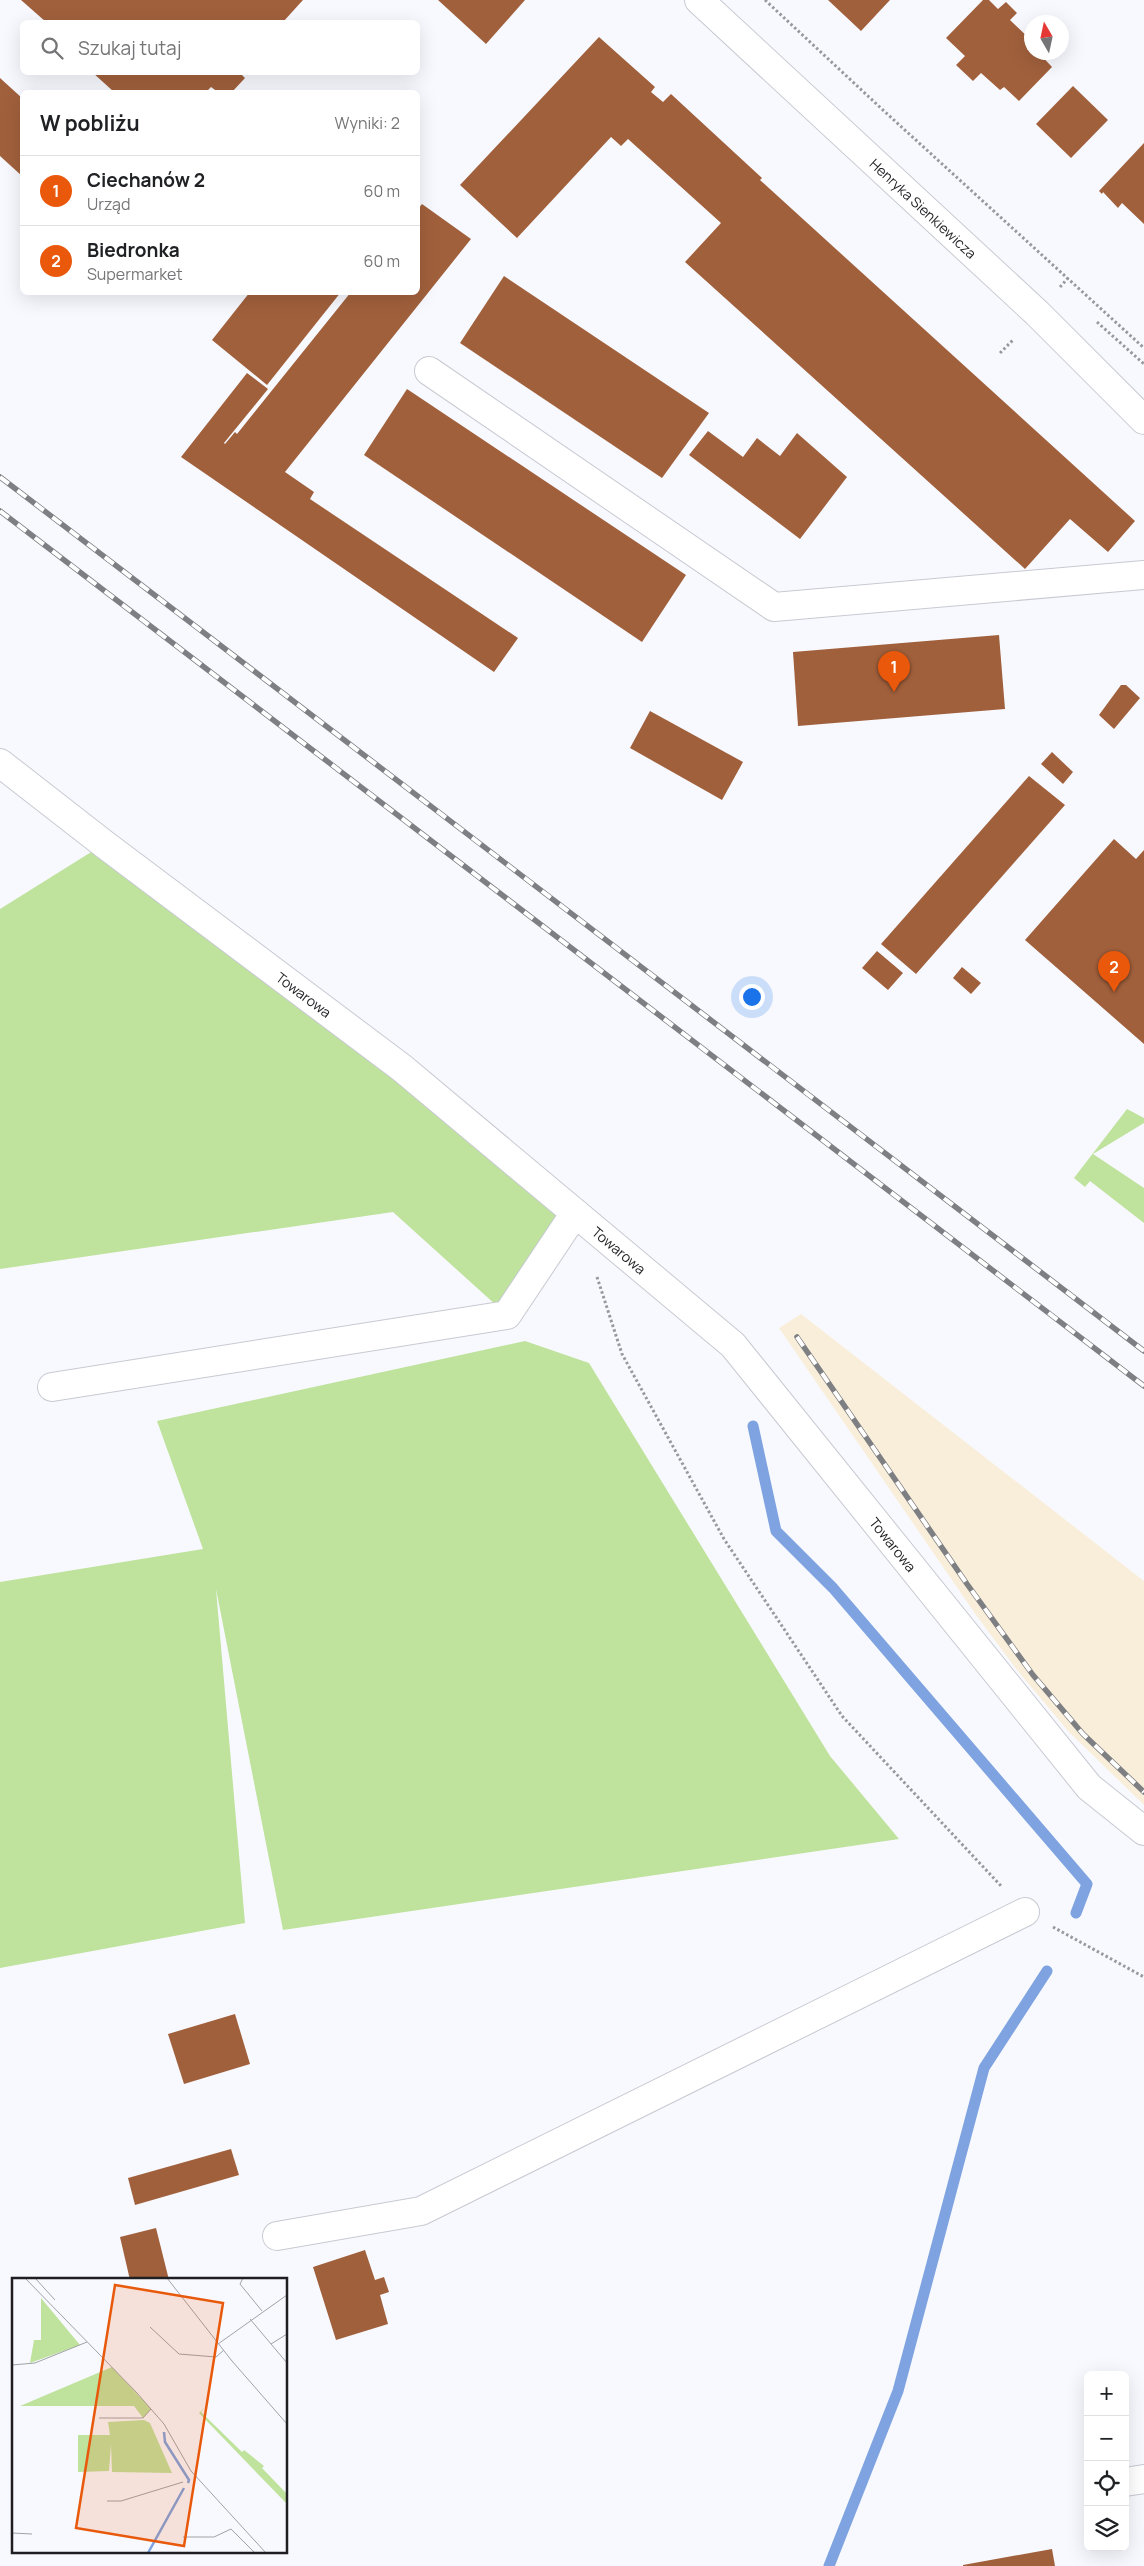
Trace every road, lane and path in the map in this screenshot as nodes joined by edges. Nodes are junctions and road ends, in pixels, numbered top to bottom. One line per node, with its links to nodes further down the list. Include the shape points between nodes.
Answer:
1 (699, 0): 5 (street, Henryka Sienkiewicza, via 1036,312)
2 (765, 0): 3 (path)
3 (1144, 348)
4 (429, 371): 6 (street, via 774,607)
5 (1144, 420)
6 (1144, 575)
7 (0, 763): 8 (street, Towarowa, via 402,1068)
8 (575, 1212): 10 (street, via 507,1315); 11 (street, Towarowa, via 733,1344 1089,1787)
9 (594, 1269): 12 (path, via 622,1354 724,1539 842,1716)
10 (52, 1387)
11 (1144, 1831)
12 (1025, 1912): 13 (path); 14 (street, via 421,2211)
13 (1144, 1976)
14 (277, 2236)
15 (1144, 2479): 16 (street)
16 (1129, 2481)

